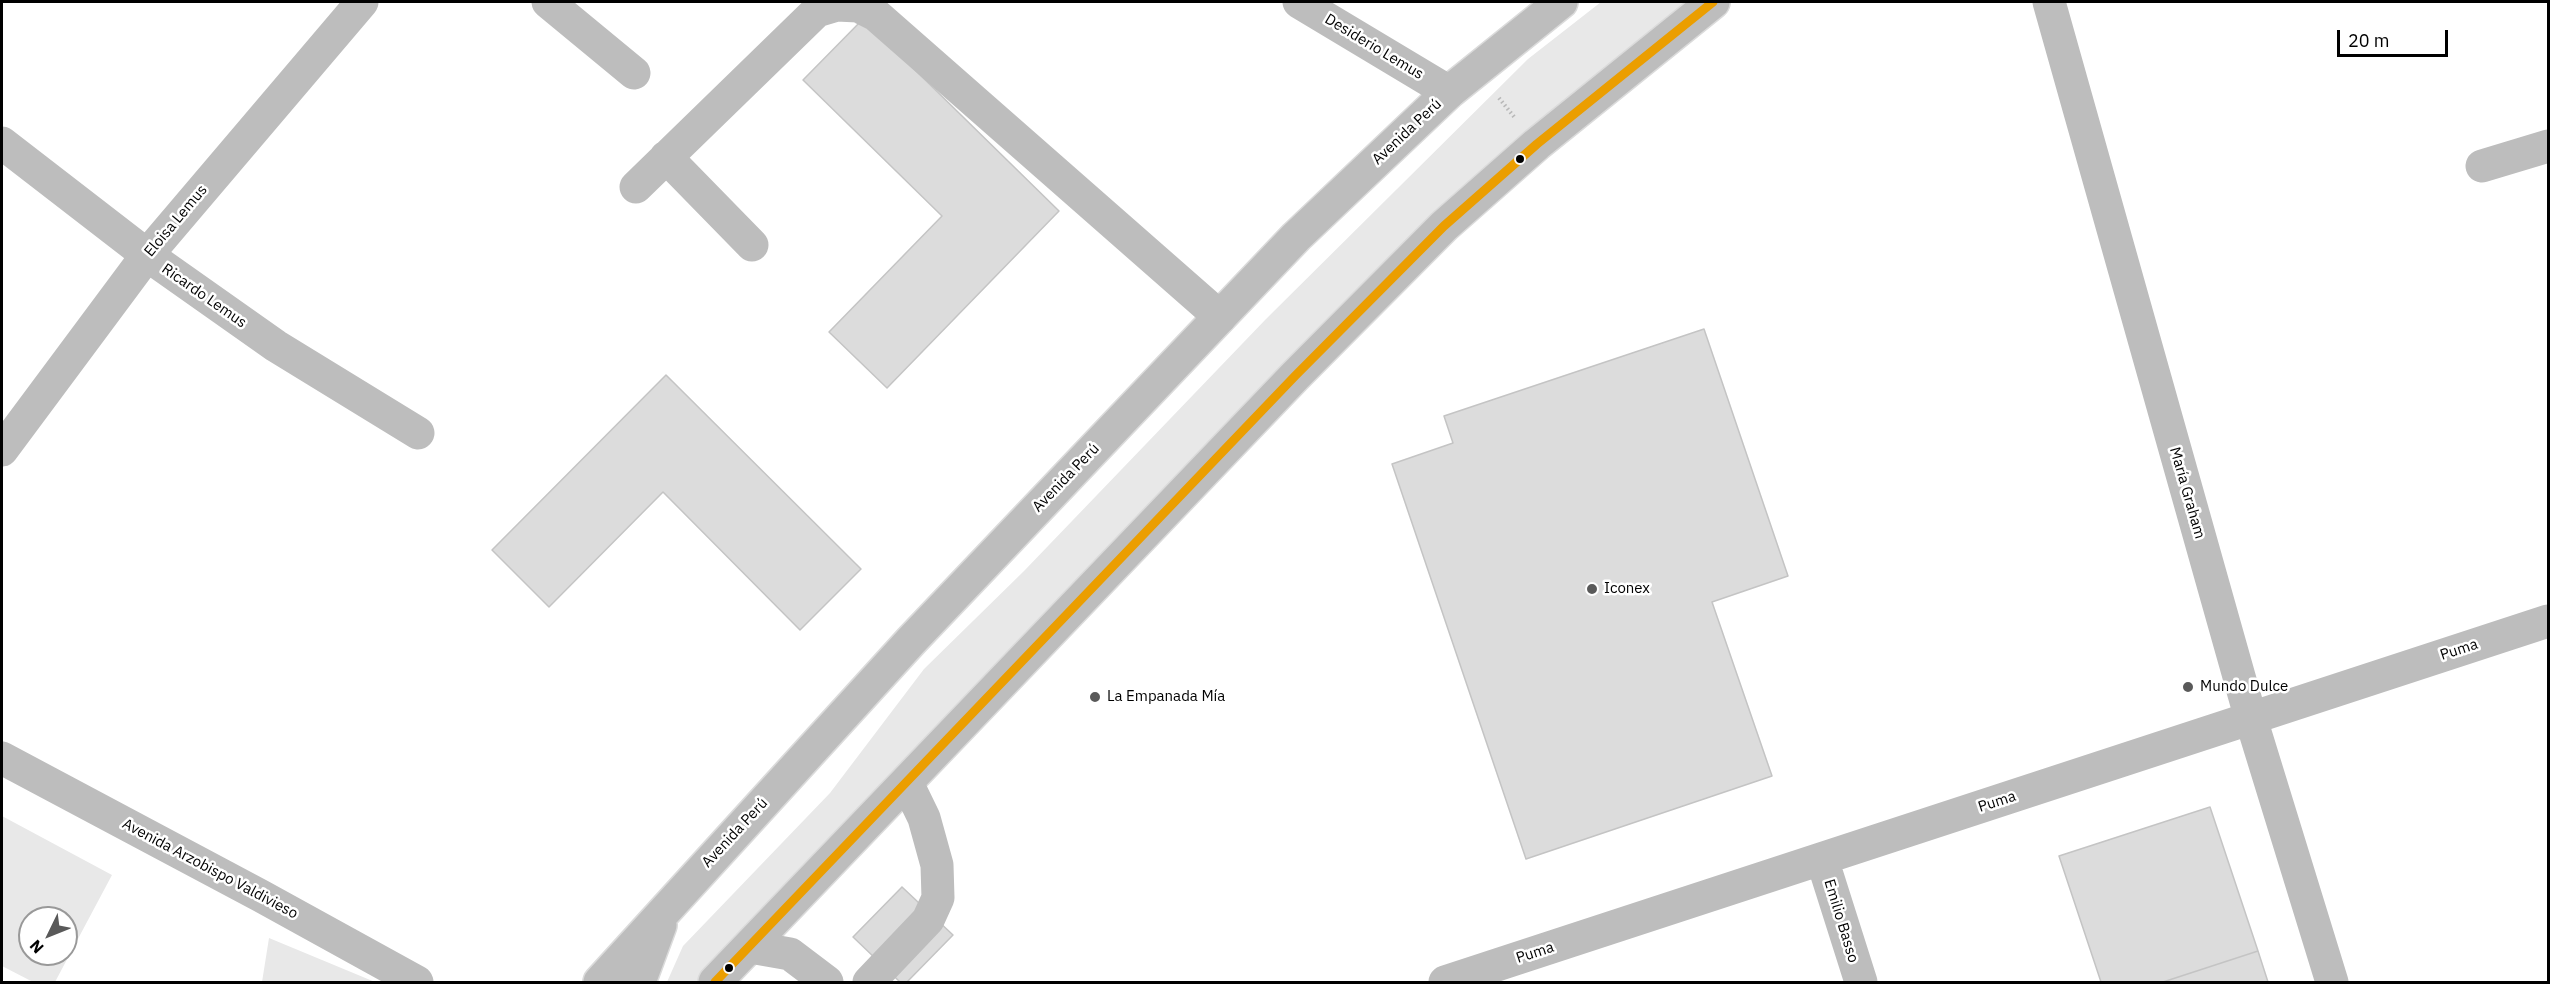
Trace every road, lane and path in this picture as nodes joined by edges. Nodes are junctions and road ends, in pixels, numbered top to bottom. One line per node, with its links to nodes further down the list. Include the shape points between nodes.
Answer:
1 (362, 2): 17 (street, Eloisa Lemus)
2 (548, 2): 8 (street)
3 (1299, 2): 9 (street, Desiderio Lemus)
4 (1561, 2): 7 (street, Avenida Perú)
5 (1713, 2): 11 (street)
6 (2049, 2): 22 (street, María Graham)
7 (1476, 70): 9 (street, Avenida Perú); 11 (path)
8 (634, 73)
9 (1449, 92): 18 (street, Avenida Perú, via 1296,237)
10 (2, 143): 17 (street, Ricardo Lemus)
11 (1537, 144): 24 (street, via 1395,274)
12 (2548, 146): 14 (street)
13 (666, 157): 15 (street); 16 (street); 18 (street, via 817,11 837,5 858,6 876,15)
14 (2482, 166)
15 (636, 187)
16 (752, 245)
17 (147, 255): 19 (street, Ricardo Lemus, via 276,346); 20 (street, Eloisa Lemus)
18 (1220, 317): 26 (street, Avenida Perú, via 911,641)
19 (418, 433)
20 (2, 450)
21 (2548, 621): 22 (street, Puma)
22 (2251, 718): 25 (street, Puma); 36 (street, María Graham)
23 (2, 758): 28 (street, Avenida Arzobispo Valdivieso)
24 (907, 783): 27 (street); 33 (street, via 924,818 937,865 938,898 928,920)
25 (1822, 859): 34 (street, Puma); 35 (street, Emilio Basso)
26 (667, 906): 29 (street, Avenida Perú); 30 (street)
27 (750, 947): 31 (street); 32 (street, via 790,954)
28 (417, 982)
29 (600, 982)
30 (639, 982)
31 (715, 982)
32 (827, 982)
33 (869, 982)
34 (1445, 982)
35 (1861, 982)
36 (2332, 982)

